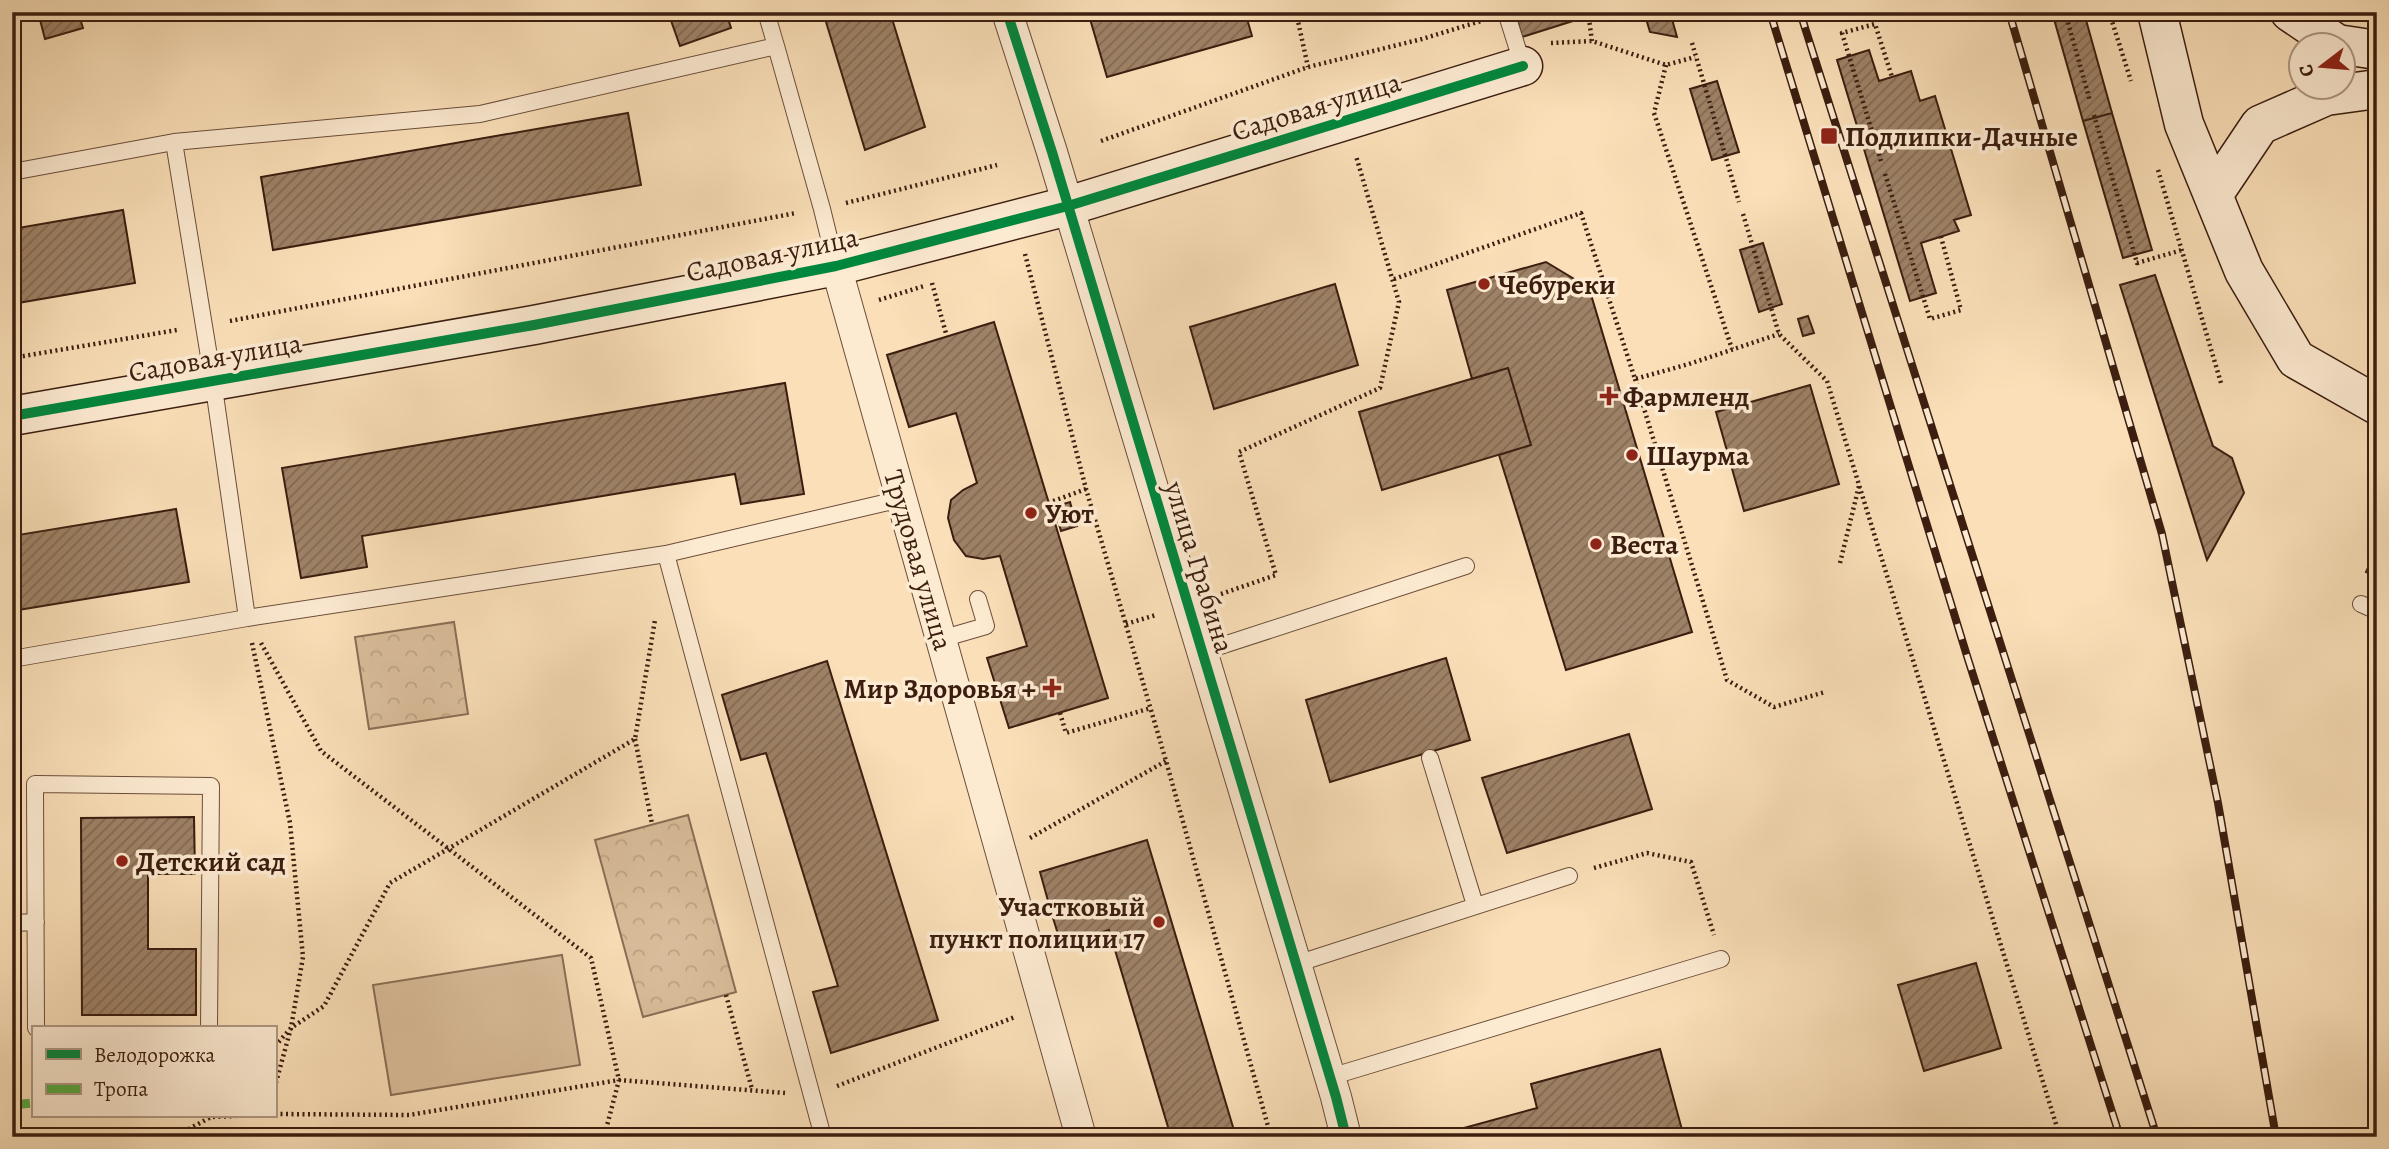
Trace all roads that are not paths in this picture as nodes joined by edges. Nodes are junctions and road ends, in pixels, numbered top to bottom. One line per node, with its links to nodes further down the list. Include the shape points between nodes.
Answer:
1 (766, 12): 6 (lane)
2 (1007, 12): 13 (street, улица Грабина)
3 (1506, 12): 8 (lane)
4 (2157, 12): 12 (street, via 2184,124)
5 (2290, 12): 7 (street, via 2337,44)
6 (776, 46): 10 (lane, via 480,114); 14 (lane)
7 (2377, 50)
8 (1523, 66): 13 (street, Садовая улица)
9 (2377, 89): 12 (street, via 2326,96 2260,125)
10 (174, 142): 11 (lane); 15 (lane)
11 (12, 172)
12 (2213, 195): 16 (street, via 2244,271 2296,359)
13 (1068, 206): 14 (street, Садовая улица); 24 (street, улица Грабина)
14 (836, 266): 15 (street, Садовая улица); 18 (street, Трудовая улица)
15 (213, 381): 17 (street, Садовая улица); 22 (lane)
16 (2377, 405)
17 (12, 416)
18 (901, 499): 19 (lane); 23 (street, Трудовая улица)
19 (666, 554): 22 (lane); 36 (lane)
20 (1466, 566): 24 (lane)
21 (978, 599): 23 (lane, via 986,626)
22 (247, 618): 25 (lane)
23 (941, 639): 37 (street, Трудовая улица)
24 (1202, 652): 32 (street, улица Грабина)
25 (12, 659)
26 (1430, 758): 28 (lane)
27 (1569, 876): 28 (lane)
28 (1475, 905): 32 (lane)
29 (36, 922): 30 (lane); 33 (lane); 34 (lane, via 35,785 211,786)
30 (12, 923)
31 (1721, 960): 35 (lane)
32 (1296, 964): 35 (street, улица Грабина)
33 (36, 1026)
34 (209, 1026)
35 (1330, 1077): 38 (street, улица Грабина)
36 (823, 1137)
37 (1081, 1137)
38 (1346, 1137)

